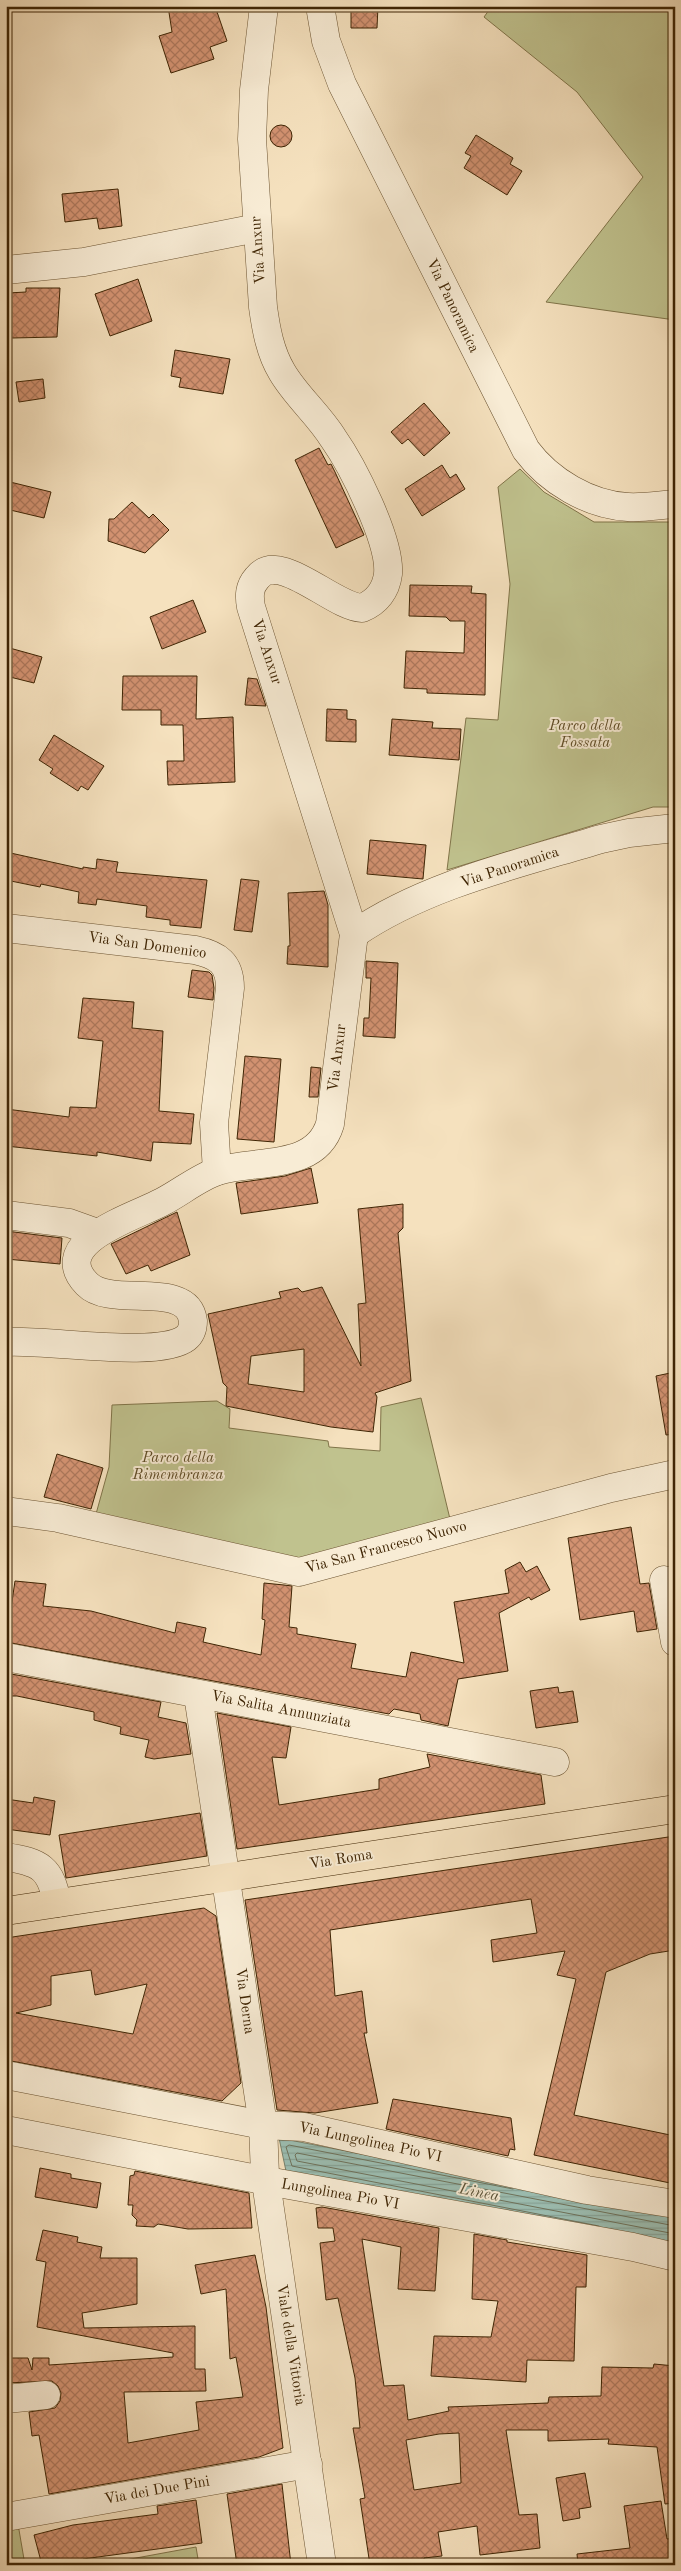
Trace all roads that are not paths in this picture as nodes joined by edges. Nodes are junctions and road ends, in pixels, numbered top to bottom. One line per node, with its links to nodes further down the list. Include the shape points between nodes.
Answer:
1 (264, 6): 3 (street, Via Anxur, via 253,104)
2 (320, 6): 5 (street, Via Panoramica, via 326,41 342,84 526,450 552,478 591,498 621,506)
3 (257, 228): 4 (street, via 84,262); 8 (street, Via Anxur, via 265,321 276,360 295,392 324,425 347,459 378,528 388,566 383,591 373,603 362,608 344,603 276,568 258,576 250,591 251,607)
4 (6, 270)
5 (675, 504)
6 (675, 828): 8 (street, Via Panoramica, via 601,839 468,881 401,905)
7 (6, 928): 9 (street, Via San Domenico, via 195,950 222,960 229,972 230,988 215,1108)
8 (354, 934): 9 (street, Via Anxur, via 330,1124 324,1139 304,1155)
9 (217, 1171): 11 (street, Via Anxur, via 156,1206)
10 (6, 1215): 11 (street, via 69,1223)
11 (97, 1233): 12 (street, via 85,1243 78,1256 78,1268 85,1282 104,1293 178,1300 184,1304 193,1322 189,1335 174,1344 150,1347)
12 (6, 1342)
13 (675, 1474): 14 (street, Via San Francesco Nuovo, via 618,1486 299,1572)
14 (18, 1512): 15 (street)
15 (6, 1526)
16 (664, 1580): 17 (street)
17 (675, 1642)
18 (6, 1657): 19 (street, Via Salita Annunziata)
19 (198, 1695): 20 (street, Via Salita Annunziata); 23 (street, Via Derna)
20 (555, 1762)
21 (675, 1809): 23 (main road, Via Roma)
22 (6, 1857): 24 (street, via 28,1861 44,1869 54,1884)
23 (226, 1878): 24 (main road, Via Roma); 27 (street, Via Derna)
24 (57, 1903): 25 (main road, Via Roma)
25 (6, 1911)
26 (6, 2075): 27 (street, Via Lungolinea Pio VI)
27 (263, 2125): 29 (street, Viale della Vittoria); 30 (street, Via Lungolinea Pio VI, via 304,2127 587,2190)
28 (6, 2130): 29 (street, Lungolinea Pio VI)
29 (267, 2181): 31 (street, Lungolinea Pio VI); 34 (street, Viale della Vittoria)
30 (675, 2204)
31 (675, 2257)
32 (46, 2395): 33 (street)
33 (6, 2399)
34 (308, 2464): 35 (street, Via dei Due Pini); 36 (street, Viale della Vittoria)
35 (6, 2517)
36 (322, 2565)

